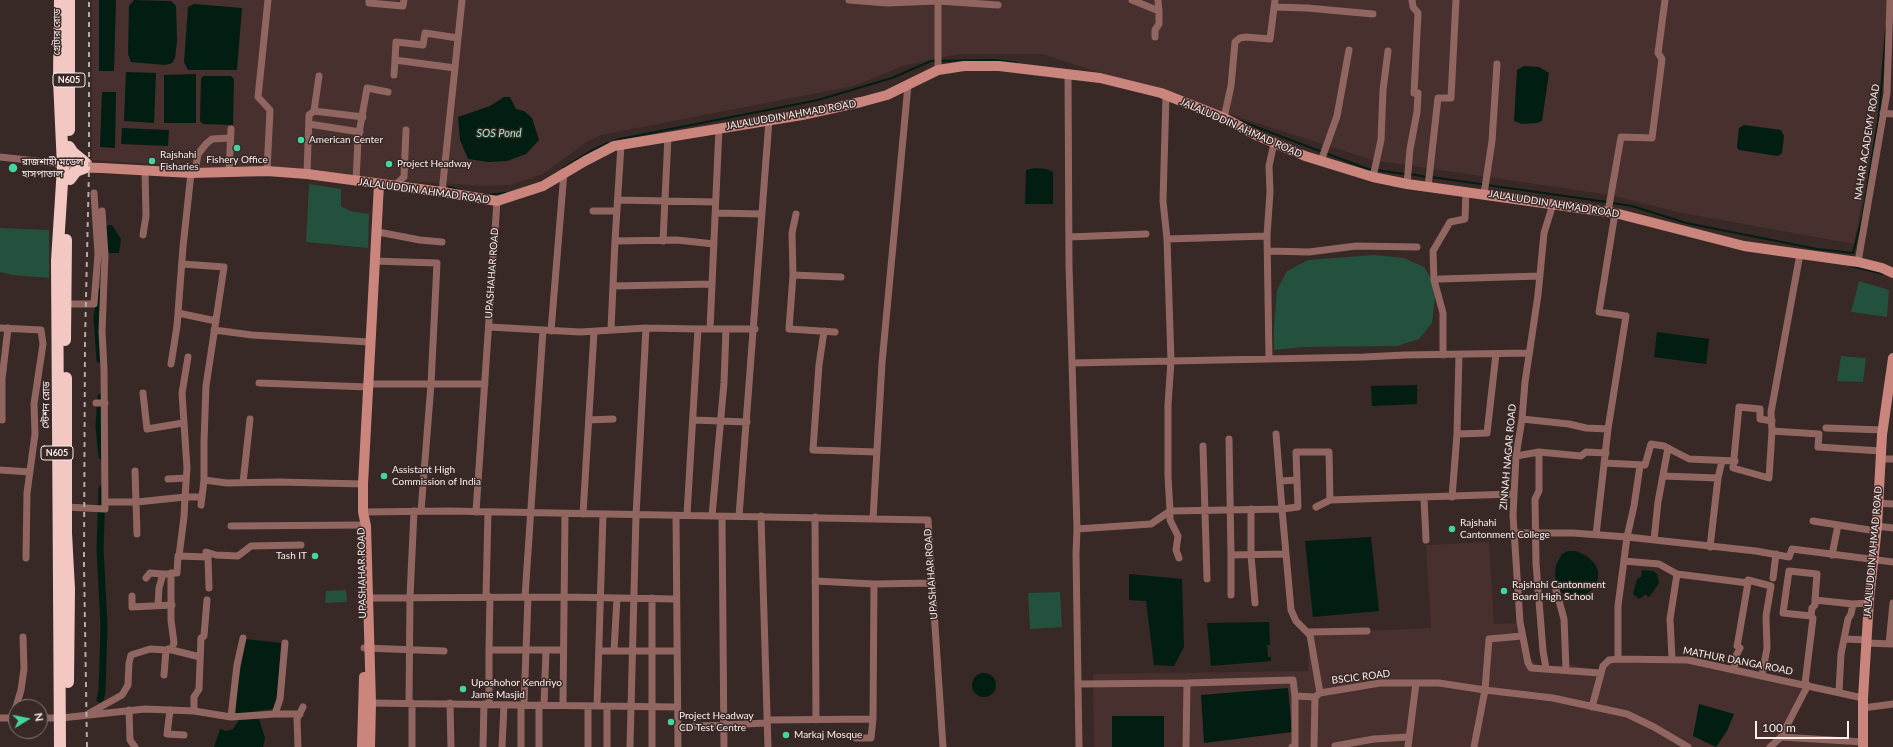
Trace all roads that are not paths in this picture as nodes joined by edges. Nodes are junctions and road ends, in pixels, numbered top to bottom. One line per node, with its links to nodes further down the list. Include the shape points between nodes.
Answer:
1 (60, 0): 56 (highway, N605, via 59,80)
2 (69, 0): 52 (highway, গ্রেটার রোড / N605)
3 (268, 0): 58 (street, via 258,96 270,110)
4 (369, 0): 5 (street, via 369,3 403,6)
5 (404, 0)
6 (462, 0): 21 (street)
7 (848, 0): 14 (street, via 887,3)
8 (1132, 0): 17 (street)
9 (1158, 0): 17 (street)
10 (1412, 0): 66 (street, via 1418,13 1414,93 1418,93 1418,112 1410,149)
11 (1456, 0): 68 (street, via 1451,98 1438,98)
12 (1665, 0): 82 (street, via 1658,54 1662,59 1652,138 1621,137)
13 (1890, 0): 19 (street, NAHAR ACADEMY ROAD)
14 (938, 1): 16 (street); 28 (street)
15 (1275, 4): 18 (street); 40 (street, via 1270,39 1246,37 1235,42 1231,86)
16 (998, 5)
17 (1159, 11): 20 (street)
18 (1373, 14)
19 (1891, 34): 25 (street, NAHAR ACADEMY ROAD)
20 (1155, 37)
21 (458, 38): 24 (street, via 425,33 423,45 396,42); 27 (street)
22 (1349, 50): 54 (street, via 1337,116)
23 (1388, 51): 63 (street, via 1381,140)
24 (395, 60): 27 (street); 30 (street)
25 (1890, 61): 37 (street, NAHAR ACADEMY ROAD)
26 (1498, 64): 72 (street, via 1492,141)
27 (455, 68): 70 (street)
28 (938, 70): 29 (street, JALALUDDIN AHMAD ROAD, via 964,66 999,66); 32 (street, JALALUDDIN AHMAD ROAD)
29 (1068, 74): 34 (street, JALALUDDIN AHMAD ROAD, via 1100,78); 89 (street)
30 (394, 75)
31 (319, 76): 35 (street)
32 (908, 85): 41 (street, JALALUDDIN AHMAD ROAD, via 887,95 861,102); 168 (street, via 882,363)
33 (388, 92): 39 (street, via 368,88)
34 (1166, 95): 40 (street, JALALUDDIN AHMAD ROAD); 90 (street, via 1163,201)
35 (314, 111): 36 (street); 42 (street, via 309,115)
36 (335, 113): 39 (street); 43 (street)
37 (1883, 113): 38 (street); 100 (street, NAHAR ACADEMY ROAD)
38 (1893, 114)
39 (363, 117): 47 (street)
40 (1224, 118): 50 (street, JALALUDDIN AHMAD ROAD)
41 (769, 120): 44 (street, JALALUDDIN AHMAD ROAD); 83 (street)
42 (309, 124): 43 (street); 62 (street)
43 (334, 127): 47 (street)
44 (719, 128): 48 (street, JALALUDDIN AHMAD ROAD); 76 (street)
45 (231, 129): 49 (street)
46 (406, 130): 67 (street, via 404,177)
47 (360, 132): 64 (street)
48 (668, 136): 51 (street, JALALUDDIN AHMAD ROAD); 74 (street)
49 (230, 138): 59 (street); 61 (street, via 212,140 206,144 198,154)
50 (1274, 143): 54 (street, JALALUDDIN AHMAD ROAD); 88 (street, via 1269,166)
51 (620, 144): 60 (street, JALALUDDIN AHMAD ROAD); 73 (street)
52 (69, 147): 55 (highway); 56 (highway, গ্রেটার রোড / N605)
53 (0, 157): 56 (street)
54 (1321, 161): 63 (street, JALALUDDIN AHMAD ROAD)
55 (84, 165): 56 (street, JALALUDDIN AHMAD ROAD); 56 (highway, via 76,171); 57 (street, JALALUDDIN AHMAD ROAD)
56 (65, 166): 110 (highway, স্টেশন রোড / N605); 158 (highway, স্টেশন রোড / N605, via 57,261)
57 (145, 171): 61 (street, JALALUDDIN AHMAD ROAD); 87 (street, via 146,216)
58 (267, 171): 59 (street, JALALUDDIN AHMAD ROAD); 62 (street, JALALUDDIN AHMAD ROAD)
59 (230, 172): 61 (street, JALALUDDIN AHMAD ROAD)
60 (564, 172): 75 (street, JALALUDDIN AHMAD ROAD, via 543,186); 124 (street)
61 (193, 173): 101 (street)
62 (307, 174): 64 (street, JALALUDDIN AHMAD ROAD)
63 (1373, 177): 66 (street, JALALUDDIN AHMAD ROAD)
64 (356, 182): 65 (street, JALALUDDIN AHMAD ROAD)
65 (379, 184): 67 (street, JALALUDDIN AHMAD ROAD); 85 (street)
66 (1407, 184): 68 (street, JALALUDDIN AHMAD ROAD)
67 (394, 186): 70 (street, JALALUDDIN AHMAD ROAD)
68 (1428, 186): 69 (street, JALALUDDIN AHMAD ROAD)
69 (1466, 191): 72 (street, JALALUDDIN AHMAD ROAD); 131 (street, via 1465,219 1450,222 1433,251 1434,280 1442,312)
70 (442, 192): 75 (street, JALALUDDIN AHMAD ROAD)
71 (94, 193): 98 (street)
72 (1484, 194): 77 (street, JALALUDDIN AHMAD ROAD)
73 (618, 200): 74 (street); 80 (street)
74 (666, 200): 76 (street); 92 (street)
75 (497, 201): 113 (street, UPASHAHAR ROAD)
76 (715, 202): 81 (street)
77 (1553, 204): 82 (street, JALALUDDIN AHMAD ROAD); 104 (street, ZINNAH NAGAR ROAD, via 1544,233)
78 (102, 211): 98 (street)
79 (593, 211): 80 (street)
80 (617, 211): 91 (street)
81 (716, 213): 83 (street); 94 (street)
82 (1612, 213): 97 (street, JALALUDDIN AHMAD ROAD, via 1744,246); 160 (street, via 1599,312 1626,316)
83 (762, 214): 121 (street)
84 (796, 214): 103 (street, via 792,233)
85 (378, 232): 93 (street); 99 (street)
86 (1146, 234): 89 (street)
87 (143, 235)
88 (1267, 236): 90 (street); 96 (street)
89 (1069, 237): 137 (street)
90 (1166, 239): 136 (street)
91 (615, 241): 92 (street); 109 (street)
92 (664, 241): 94 (street)
93 (442, 242)
94 (714, 244): 108 (street)
95 (1417, 247): 96 (street, via 1356,246 1309,252)
96 (1268, 251): 135 (street)
97 (1800, 254): 100 (street, JALALUDDIN AHMAD ROAD); 154 (street, via 1771,412)
98 (102, 255): 106 (street)
99 (374, 261): 128 (street); 141 (street, via 437,263)
100 (1858, 262): 102 (street, JALALUDDIN AHMAD ROAD)
101 (182, 264): 111 (street); 112 (street, via 224,267)
102 (1893, 273)
103 (793, 275): 105 (street); 126 (street, via 789,329)
104 (1540, 276): 107 (street); 129 (street, ZINNAH NAGAR ROAD)
105 (842, 277)
106 (101, 278): 110 (street, via 94,304); 147 (street)
107 (1440, 279)
108 (712, 284): 109 (street); 119 (street)
109 (613, 286): 117 (street)
110 (65, 304): 158 (highway, স্টেশন রোড / N605)
111 (178, 313): 112 (street); 138 (street)
112 (216, 321): 122 (street)
113 (489, 327): 123 (street); 142 (street, UPASHAHAR ROAD)
114 (0, 328): 115 (street)
115 (8, 328): 145 (street); 180 (street, via 41,330 43,344 34,404 35,434)
116 (646, 328): 117 (street); 118 (street); 216 (street)
117 (611, 329): 125 (street)
118 (698, 329): 119 (street); 153 (street)
119 (710, 329): 120 (street)
120 (726, 329): 121 (street); 155 (street)
121 (755, 329): 156 (street)
122 (214, 330): 128 (street, via 252,335); 185 (street, via 205,410)
123 (543, 330): 124 (street); 212 (street)
124 (551, 331): 125 (street)
125 (594, 332): 152 (street)
126 (824, 332): 127 (street); 168 (street, via 813,450)
127 (835, 332)
128 (370, 342): 143 (street)
129 (1529, 353): 130 (street); 150 (street, ZINNAH NAGAR ROAD)
130 (1496, 354): 132 (street); 164 (street, via 1487,433)
131 (1443, 355): 132 (street); 135 (street)
132 (1459, 355): 164 (street)
133 (188, 357): 157 (street, via 182,393)
134 (1893, 358): 139 (street, JALALUDDIN AHMAD ROAD)
135 (1269, 359): 136 (street)
136 (1171, 361): 137 (street); 208 (street, via 1168,405)
137 (1072, 363): 231 (street)
138 (171, 364)
139 (1892, 376): 161 (street, JALALUDDIN AHMAD ROAD)
140 (259, 383): 143 (street)
141 (431, 384): 142 (street); 143 (street); 207 (street)
142 (485, 384): 210 (street, UPASHAHAR ROAD)
143 (368, 386): 189 (street)
144 (143, 393): 157 (street, via 147,429)
145 (1, 401): 151 (street)
146 (96, 403): 147 (street)
147 (105, 403): 196 (street)
148 (250, 419): 188 (street)
149 (613, 419): 152 (street)
150 (1522, 419): 160 (street); 172 (street, ZINNAH NAGAR ROAD)
151 (2, 420)
152 (588, 420): 214 (street)
153 (693, 420): 155 (street); 218 (street)
154 (1772, 420): 162 (street); 175 (street, via 1760,419 1760,409 1739,407)
155 (720, 421): 156 (street); 219 (street)
156 (747, 422): 221 (street)
157 (183, 423): 182 (street)
158 (62, 426): 201 (highway, স্টেশন রোড / N605); 352 (highway, স্টেশন রোড / N605)
159 (1826, 428): 161 (street)
160 (1608, 429): 170 (street)
161 (1883, 430): 171 (street, JALALUDDIN AHMAD ROAD)
162 (1772, 431): 171 (street, via 1819,434 1818,447); 175 (street, via 1769,478 1733,468)
163 (1276, 434): 187 (street)
164 (1457, 434): 193 (street)
165 (1229, 439): 203 (street)
166 (1203, 446): 206 (street)
167 (1668, 448): 174 (street, via 1689,459); 177 (street, via 1651,444 1645,465); 181 (street)
168 (877, 452): 224 (street)
169 (1539, 452): 170 (street, via 1581,456 1586,452); 172 (street); 233 (street)
170 (1606, 453): 176 (street)
171 (1881, 455): 173 (street); 198 (street, JALALUDDIN AHMAD ROAD)
172 (1516, 456): 190 (street, ZINNAH NAGAR ROAD)
173 (1893, 459)
174 (1722, 461): 175 (street); 183 (street)
175 (1735, 461)
176 (1604, 464): 177 (street); 235 (street)
177 (1640, 466): 236 (street)
178 (0, 470): 180 (street)
179 (135, 471): 197 (street)
180 (30, 472): 248 (street, via 27,493)
181 (1663, 476): 183 (street); 238 (street)
182 (186, 478): 184 (street); 191 (street)
183 (1718, 478): 240 (street)
184 (168, 479)
185 (204, 480): 188 (street); 192 (street)
186 (1297, 480): 187 (street); 195 (street, via 1296,452 1329,452); 205 (street, via 1298,507)
187 (1280, 481): 205 (street)
188 (243, 483): 189 (street)
189 (362, 484): 209 (street)
190 (1514, 494): 193 (street); 232 (street, ZINNAH NAGAR ROAD)
191 (185, 497): 192 (street); 197 (street); 246 (street)
192 (202, 497): 200 (street)
193 (1452, 497): 194 (street)
194 (1424, 498): 195 (street); 237 (street)
195 (1330, 500): 202 (street)
196 (105, 502): 197 (street); 201 (street, via 105,508)
197 (137, 502): 234 (street)
198 (1878, 503): 199 (street); 229 (street, JALALUDDIN AHMAD ROAD)
199 (1893, 504)
200 (200, 505)
201 (66, 507): 352 (highway, স্টেশন রোড / N605, via 69,589)
202 (1316, 507)
203 (1230, 509): 204 (street); 206 (street); 243 (street)
204 (1252, 509): 205 (street); 244 (street)
205 (1282, 509): 241 (street)
206 (1204, 510): 208 (street); 257 (street)
207 (418, 511): 209 (street, UPASHAHAR ROAD); 210 (street, UPASHAHAR ROAD); 268 (street)
208 (1170, 511): 231 (street, via 1151,524); 249 (street, via 1170,520 1178,536)
209 (363, 512): 226 (street, UPASHAHAR ROAD); 272 (street, via 366,526)
210 (476, 512): 211 (street, UPASHAHAR ROAD)
211 (488, 512): 212 (street, UPASHAHAR ROAD); 269 (street)
212 (530, 513): 213 (street, UPASHAHAR ROAD); 270 (street)
213 (565, 514): 214 (street, UPASHAHAR ROAD); 271 (street)
214 (583, 514): 215 (street, UPASHAHAR ROAD)
215 (603, 515): 216 (street, UPASHAHAR ROAD); 273 (street)
216 (636, 516): 217 (street, UPASHAHAR ROAD); 275 (street)
217 (676, 516): 218 (street, UPASHAHAR ROAD); 277 (street)
218 (687, 516): 219 (street, UPASHAHAR ROAD)
219 (712, 516): 220 (street, UPASHAHAR ROAD)
220 (722, 516): 221 (street, UPASHAHAR ROAD); 357 (street)
221 (739, 516): 222 (street, UPASHAHAR ROAD)
222 (761, 516): 223 (street, UPASHAHAR ROAD); 356 (street)
223 (815, 517): 224 (street, UPASHAHAR ROAD); 259 (street)
224 (873, 519): 261 (street, UPASHAHAR ROAD, via 928,520)
225 (1813, 521): 227 (street)
226 (361, 525): 228 (street); 272 (street, UPASHAHAR ROAD)
227 (1838, 525): 229 (street); 245 (street)
228 (231, 526)
229 (1876, 528): 230 (street); 250 (street, JALALUDDIN AHMAD ROAD)
230 (1893, 528)
231 (1077, 529): 319 (street)
232 (1514, 532): 233 (street); 290 (street, ZINNAH NAGAR ROAD)
233 (1535, 532): 235 (street); 312 (street)
234 (137, 534)
235 (1596, 535): 236 (street)
236 (1627, 537): 238 (street); 251 (street)
237 (1426, 540)
238 (1654, 540): 240 (street)
239 (301, 545): 247 (street, via 251,546 238,556 206,552)
240 (1710, 547): 242 (street)
241 (1286, 554): 244 (street); 288 (street, via 1291,610 1296,621)
242 (1776, 554): 245 (street, via 1789,557 1792,549); 260 (street)
243 (1231, 555): 244 (street); 266 (street)
244 (1251, 555): 280 (street)
245 (1832, 555): 250 (street)
246 (179, 556): 247 (street); 254 (street, via 177,573)
247 (206, 556): 264 (street)
248 (26, 558)
249 (1178, 558)
250 (1872, 560): 252 (street); 281 (street, JALALUDDIN AHMAD ROAD)
251 (1624, 561): 255 (street, via 1659,564); 310 (street, via 1618,606)
252 (1893, 562)
253 (163, 574): 254 (street); 256 (street, via 150,573); 284 (street)
254 (171, 574): 285 (street)
255 (1677, 574): 262 (street); 311 (street, via 1670,619)
256 (146, 578)
257 (1207, 579)
258 (1788, 580): 260 (street); 279 (street, via 1789,571 1818,574); 286 (street, via 1784,613)
259 (815, 581): 263 (street); 355 (street)
260 (1772, 582): 262 (street, via 1748,580); 317 (street, via 1766,616 1767,648)
261 (932, 583): 263 (street); 384 (street, UPASHAHAR ROAD)
262 (1748, 583): 314 (street, via 1737,646 1740,648)
263 (874, 584): 354 (street)
264 (209, 588)
265 (1556, 590): 313 (street, via 1564,619)
266 (1231, 595)
267 (132, 596): 284 (street, via 132,607)
268 (410, 597): 269 (street); 272 (street); 298 (street)
269 (488, 597): 270 (street); 299 (street)
270 (526, 597): 271 (street); 300 (street)
271 (564, 597): 273 (street); 302 (street)
272 (365, 598): 296 (street, UPASHAHAR ROAD)
273 (600, 598): 274 (street); 304 (street)
274 (617, 598): 275 (street); 305 (street)
275 (635, 598): 276 (street); 306 (street)
276 (652, 598): 277 (street); 307 (street)
277 (676, 599): 308 (street)
278 (207, 600): 309 (street)
279 (1815, 600): 283 (street); 286 (street)
280 (1255, 603)
281 (1868, 603): 283 (street); 293 (street, JALALUDDIN AHMAD ROAD)
282 (1893, 603): 295 (street)
283 (1853, 604): 292 (street)
284 (158, 605): 285 (street)
285 (172, 605): 297 (street, via 174,643 172,648)
286 (1811, 616): 321 (street, via 1813,618)
287 (1367, 631): 288 (street)
288 (1307, 632): 324 (street, via 1310,635)
289 (23, 636): 326 (street, via 24,669)
290 (1522, 636): 312 (street, ZINNAH NAGAR ROAD, via 1531,668); 322 (street, via 1489,639)
291 (243, 638): 353 (street)
292 (1845, 639): 293 (street); 323 (street, via 1841,654)
293 (1866, 642): 295 (street); 329 (street, JALALUDDIN AHMAD ROAD)
294 (285, 643): 348 (street, via 280,699)
295 (1891, 644)
296 (366, 648): 298 (street); 327 (street, UPASHAHAR ROAD)
297 (167, 650): 309 (street); 316 (street); 350 (street, via 150,650 131,655 128,684 122,695)
298 (411, 650): 303 (street); 330 (street)
299 (489, 650): 300 (street); 331 (street)
300 (527, 650): 301 (street); 334 (street)
301 (546, 650): 302 (street); 335 (street)
302 (563, 650): 336 (street)
303 (444, 651)
304 (599, 651): 305 (street); 338 (street)
305 (614, 651): 306 (street)
306 (633, 651): 307 (street); 340 (street)
307 (653, 651): 308 (street); 341 (street)
308 (676, 651): 343 (street)
309 (200, 657): 347 (street, via 199,689 194,697)
310 (1618, 659): 311 (street, MATHUR DANGA ROAD); 315 (street, via 1609,660)
311 (1672, 659): 314 (street, MATHUR DANGA ROAD)
312 (1546, 668): 313 (street, ZINNAH NAGAR ROAD)
313 (1566, 669): 315 (street, ZINNAH NAGAR ROAD)
314 (1734, 670): 317 (street, MATHUR DANGA ROAD)
315 (1600, 673): 344 (street)
316 (164, 675)
317 (1762, 676): 321 (street, MATHUR DANGA ROAD)
318 (1416, 683): 322 (street, BSCIC ROAD, via 1439,683); 324 (street, BSCIC ROAD, via 1380,683); 360 (street)
319 (1078, 684): 320 (street); 385 (street)
320 (1187, 684): 325 (street, via 1293,680); 386 (street)
321 (1806, 684): 323 (street, MATHUR DANGA ROAD); 361 (street)
322 (1485, 690): 344 (street, BSCIC ROAD, via 1553,698); 390 (street)
323 (1839, 692): 329 (street, MATHUR DANGA ROAD)
324 (1317, 695): 325 (street, BSCIC ROAD); 388 (street)
325 (1295, 696): 387 (street, via 1295,747)
326 (18, 699)
327 (368, 703): 330 (street); 369 (street, UPASHAHAR ROAD); 370 (street)
328 (450, 703): 330 (street); 331 (street); 372 (street)
329 (1863, 703): 332 (street); 363 (street, JALALUDDIN AHMAD ROAD)
330 (411, 704): 371 (street)
331 (486, 704): 333 (street); 373 (street)
332 (1893, 704)
333 (504, 705): 334 (street); 374 (street)
334 (523, 705): 335 (street); 375 (street)
335 (542, 705): 336 (street); 376 (street)
336 (563, 705): 337 (street)
337 (588, 706): 338 (street); 377 (street)
338 (597, 706): 339 (street)
339 (608, 706): 340 (street); 378 (street)
340 (631, 706): 341 (street); 379 (street)
341 (653, 706): 343 (street); 380 (street)
342 (303, 707): 349 (street)
343 (677, 707): 358 (street)
344 (1592, 707): 391 (street, BSCIC ROAD, via 1627,714)
345 (129, 710): 346 (street); 350 (street); 367 (street, via 130,740)
346 (170, 710): 347 (street); 359 (street, via 167,734)
347 (194, 712): 353 (street)
348 (275, 714): 349 (street); 353 (street)
349 (300, 714): 368 (street, via 297,719)
350 (86, 715): 352 (street)
351 (48, 718): 352 (street)
352 (64, 718): 365 (highway, স্টেশন রোড / N605); 366 (highway, স্টেশন রোড / N605)
353 (231, 718)
354 (873, 719): 355 (street); 362 (street, via 872,738)
355 (816, 720): 356 (street)
356 (767, 722): 357 (street); 383 (street)
357 (724, 725): 358 (street); 382 (street)
358 (678, 727): 381 (street)
359 (184, 735)
360 (1409, 737): 364 (street, via 1374,739); 389 (street)
361 (1781, 737): 363 (street); 392 (street)
362 (856, 738)
363 (1863, 745)
364 (1335, 746)
365 (60, 747)
366 (68, 747)
367 (135, 747)
368 (298, 747)
369 (362, 747)
370 (370, 747)
371 (412, 747)
372 (451, 747)
373 (483, 747)
374 (502, 747)
375 (521, 747)
376 (540, 747)
377 (588, 747)
378 (607, 747)
379 (630, 747)
380 (652, 747)
381 (678, 747)
382 (724, 747)
383 (768, 747)
384 (944, 747)
385 (1079, 747)
386 (1186, 747)
387 (1292, 747)
388 (1314, 747)
389 (1408, 747)
390 (1474, 747)
391 (1688, 747)
392 (1770, 747)

